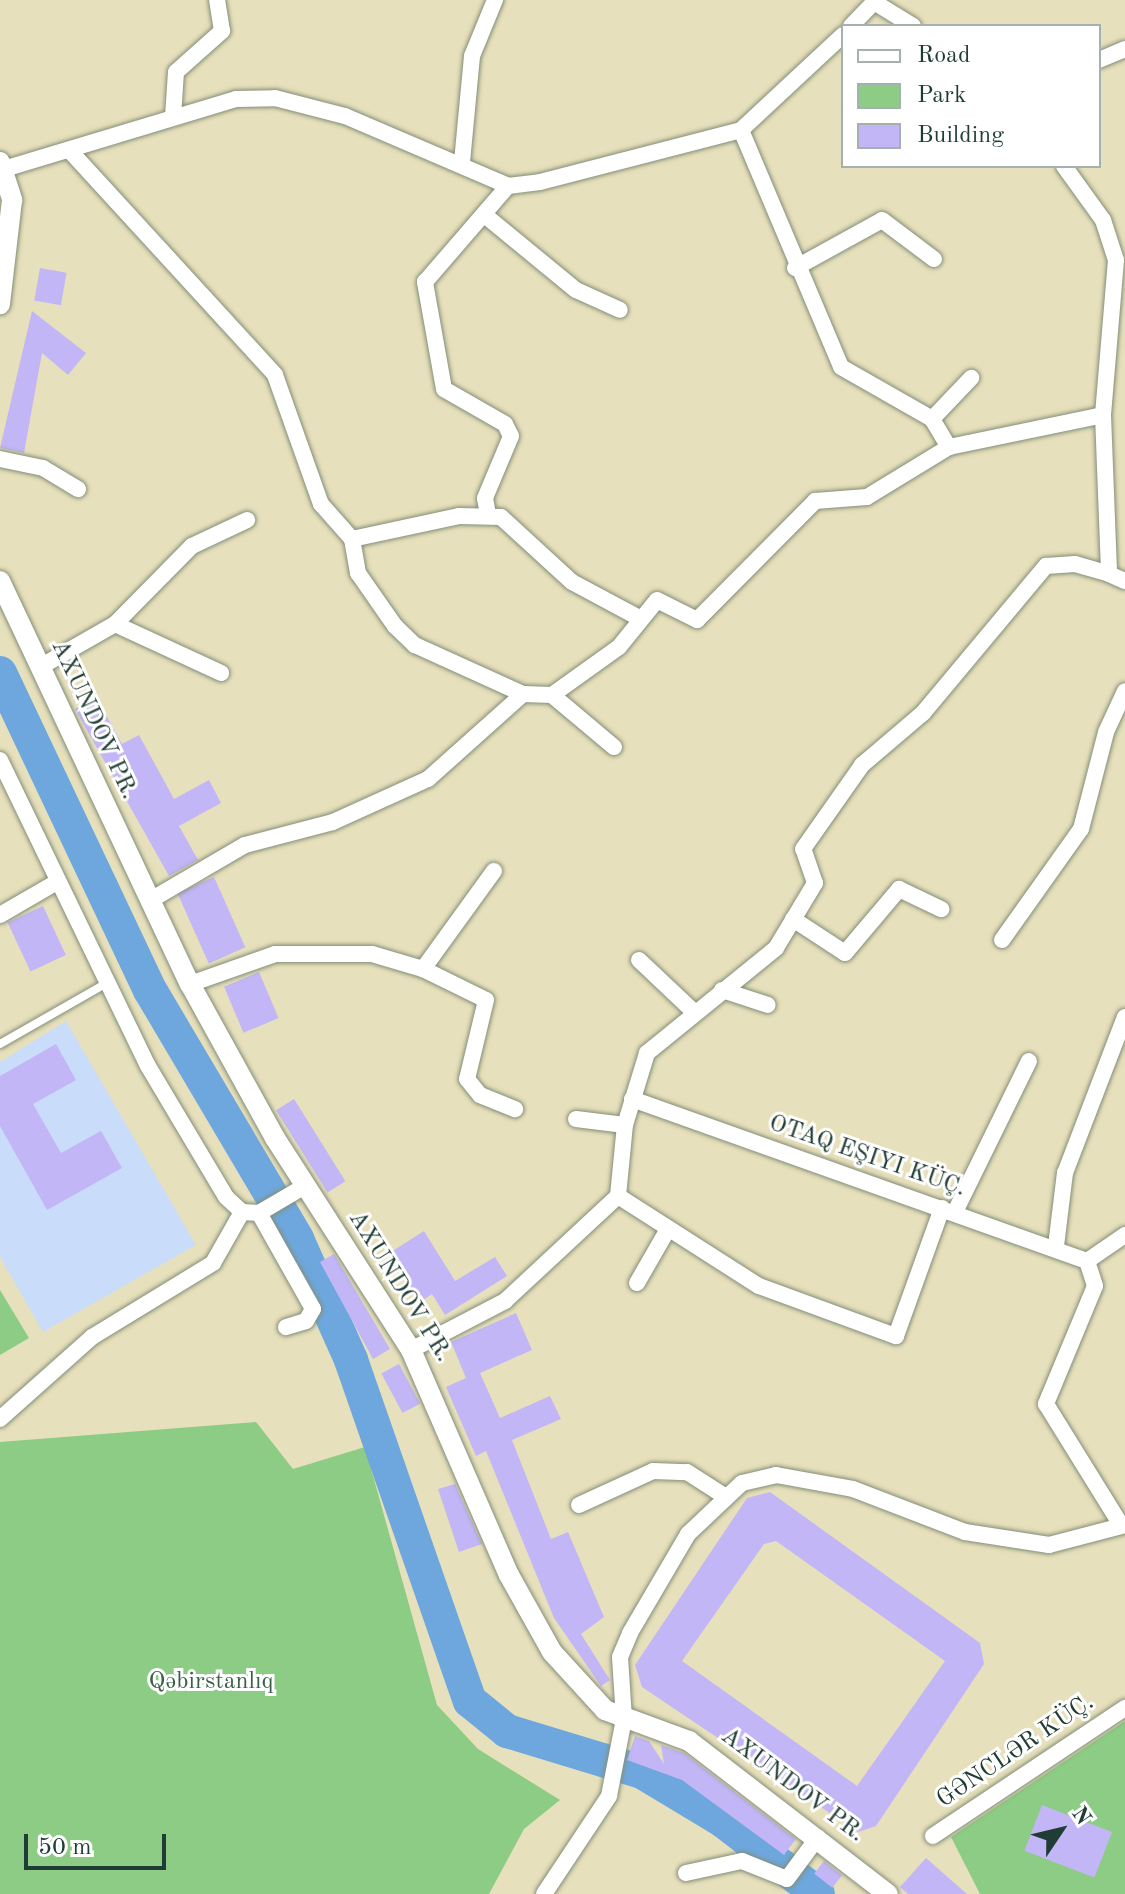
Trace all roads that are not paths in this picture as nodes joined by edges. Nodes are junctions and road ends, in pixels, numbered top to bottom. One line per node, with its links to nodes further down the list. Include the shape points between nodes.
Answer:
1 (217, 0): 10 (street, via 222,31 176,72)
2 (495, 0): 13 (street, via 472,56)
3 (873, 1): 4 (street); 5 (street)
4 (896, 6): 6 (street)
5 (853, 24)
6 (911, 24)
7 (841, 37): 11 (street)
8 (1125, 49): 9 (street)
9 (1101, 59)
10 (173, 117): 12 (street); 13 (street, via 275,98 345,116)
11 (741, 130): 16 (street); 19 (street)
12 (71, 152): 14 (street); 31 (street, via 275,375 321,504)
13 (462, 162): 16 (street)
14 (2, 166): 20 (street, via 12,200)
15 (1065, 168): 22 (street, via 1112,242)
16 (508, 186): 17 (street)
17 (487, 217): 21 (street, via 576,290); 29 (street, via 446,250 425,282 425,295 444,389 505,424 511,436 485,498)
18 (934, 259): 19 (street, via 882,220)
19 (795, 268): 25 (street, via 841,367)
20 (0, 304)
21 (620, 310)
22 (1119, 327): 24 (street)
23 (971, 378): 25 (street)
24 (1103, 415): 26 (street); 32 (street)
25 (932, 419): 26 (street)
26 (949, 447): 35 (street, via 867,497 815,501 697,620 666,598)
27 (0, 459): 28 (street, via 43,468)
28 (78, 489)
29 (488, 515): 31 (street); 35 (street, via 509,522 572,582)
30 (247, 520): 36 (street, via 178,557)
31 (352, 539): 40 (street, via 358,573 395,626 443,659)
32 (1109, 574): 34 (street); 49 (street, via 1059,563 1035,575 923,713 862,765 803,849 817,875)
33 (0, 581): 37 (street, AXUNDOV PR.)
34 (1125, 581)
35 (639, 618): 41 (street, via 619,647)
36 (115, 624): 37 (street); 38 (street)
37 (40, 667): 46 (street, AXUNDOV PR.)
38 (221, 673)
39 (1125, 691): 50 (street, via 1106,732 1081,829)
40 (523, 694): 41 (street); 46 (street, via 428,779 333,822 245,845)
41 (552, 695): 42 (street)
42 (614, 747)
43 (0, 760): 45 (street)
44 (494, 871): 52 (street)
45 (57, 882): 48 (street); 53 (street)
46 (149, 901): 54 (street, AXUNDOV PR.)
47 (941, 909): 49 (street, via 899,889 845,953)
48 (0, 915)
49 (793, 919): 55 (street, via 763,963)
50 (1002, 940)
51 (639, 960): 57 (street)
52 (423, 969): 54 (street, via 372,954 275,954); 62 (street, via 486,1000 467,1079 480,1095)
53 (107, 983): 59 (lane); 68 (street, via 178,1120)
54 (190, 984): 65 (street, AXUNDOV PR.)
55 (722, 990): 56 (street); 57 (street)
56 (768, 1005)
57 (695, 1013): 61 (street, via 647,1053)
58 (1125, 1017): 72 (street, via 1065,1173)
59 (0, 1044)
60 (1029, 1061): 67 (street)
61 (632, 1099): 64 (street); 67 (street, OTAQ EŞIYI KÜÇ.)
62 (515, 1109)
63 (576, 1119): 64 (street)
64 (625, 1125): 66 (street)
65 (296, 1190): 69 (street); 76 (street, AXUNDOV PR.)
66 (618, 1196): 70 (street); 76 (street, via 505,1301)
67 (948, 1210): 70 (street, via 896,1336 759,1286); 72 (street, OTAQ EŞIYI KÜÇ.)
68 (242, 1212): 69 (street); 77 (street, via 213,1263 92,1337)
69 (259, 1213): 75 (street, via 313,1309 306,1321)
70 (668, 1229): 74 (street)
71 (1125, 1235): 73 (street)
72 (1056, 1246): 73 (street, OTAQ EŞIYI KÜÇ.)
73 (1087, 1261): 80 (street, via 1095,1286 1046,1404)
74 (637, 1283)
75 (286, 1327)
76 (411, 1350): 82 (street, AXUNDOV PR., via 530,1616 571,1678)
77 (0, 1419)
78 (723, 1495): 79 (street, via 687,1472 653,1471); 80 (street, via 754,1477 776,1475 853,1489 965,1532 1049,1545); 82 (street, via 688,1534 630,1633 620,1657)
79 (579, 1505)
80 (1123, 1525)
81 (1125, 1708): 83 (street, GƏNCLƏR KÜÇ.)
82 (624, 1719): 84 (street, AXUNDOV PR., via 689,1741); 87 (street, via 614,1779 601,1812)
83 (933, 1836)
84 (818, 1837): 86 (street); 88 (street, AXUNDOV PR.)
85 (686, 1873): 86 (street, via 742,1861)
86 (789, 1886)
87 (544, 1894)
88 (888, 1894)

